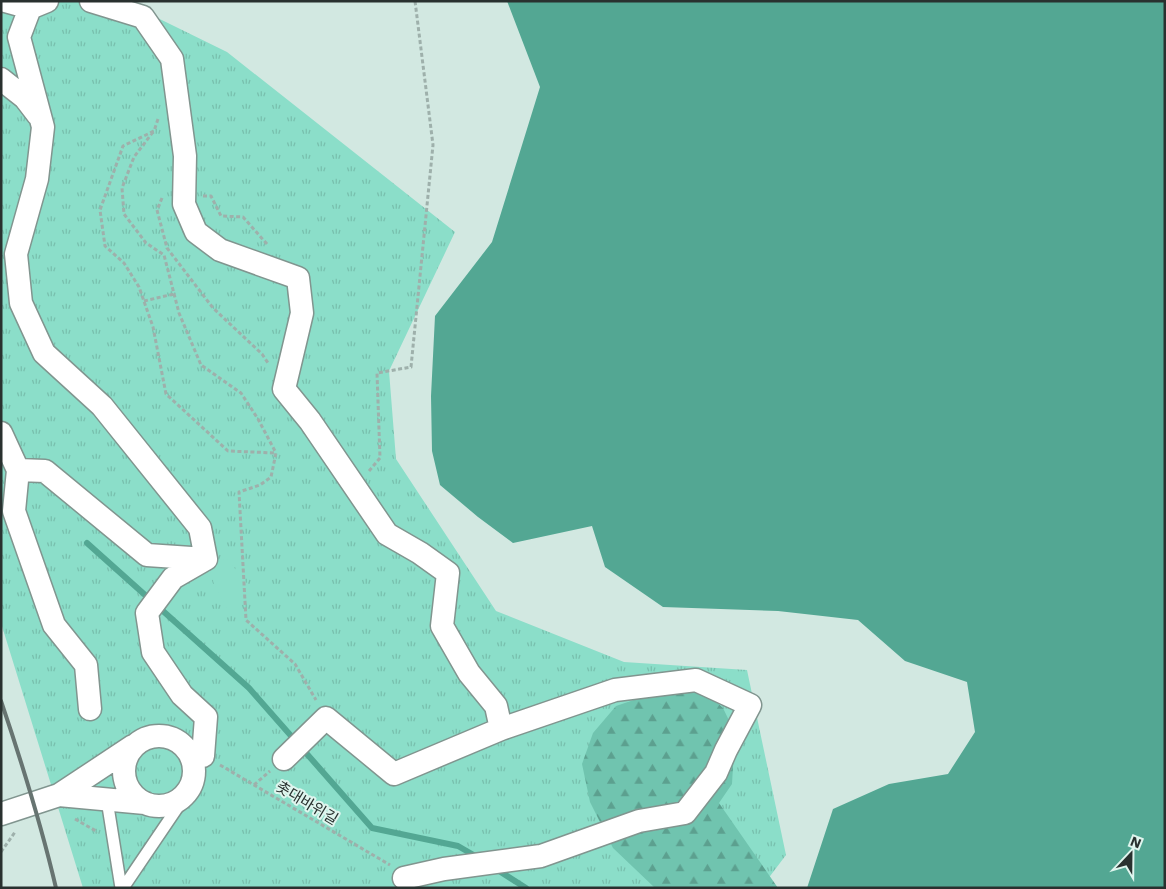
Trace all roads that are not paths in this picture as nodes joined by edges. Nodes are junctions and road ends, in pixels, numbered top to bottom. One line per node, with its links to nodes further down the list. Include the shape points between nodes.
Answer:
1 (5, 1): 3 (street)
2 (91, 1): 11 (street, via 143,17 172,60 185,156 173,196 184,204 196,232 220,250 298,278 302,313 284,389 387,534 448,573 442,626 469,674 496,706)
3 (38, 5): 5 (street, via 19,37)
4 (1, 79): 5 (street, via 25,98)
5 (42, 119): 6 (street, via 44,127 37,178)
6 (9, 247): 9 (street, via 21,304 44,352 102,406 200,528)
7 (1, 433): 8 (street)
8 (18, 470): 9 (street, via 44,471 147,555); 10 (street, via 14,511 54,625 86,665)
9 (206, 559): 13 (street, via 174,578 147,613 153,652 182,695 206,717)
10 (90, 709)
11 (501, 729): 14 (street, via 394,774 326,718); 20 (street, via 615,690 693,680 750,705 716,774 685,813 639,821 541,856 444,869)
12 (134, 745): 15 (street, via 155,735 177,740 193,758 195,770); 16 (street); 18 (street, via 127,755 124,777 128,788)
13 (203, 756)
14 (284, 759)
15 (188, 792): 18 (street, via 169,805); 21 (lane)
16 (59, 795): 17 (street); 19 (street)
17 (107, 800): 18 (street); 21 (lane)
18 (145, 804)
19 (10, 820)
20 (404, 878)
21 (122, 888)

